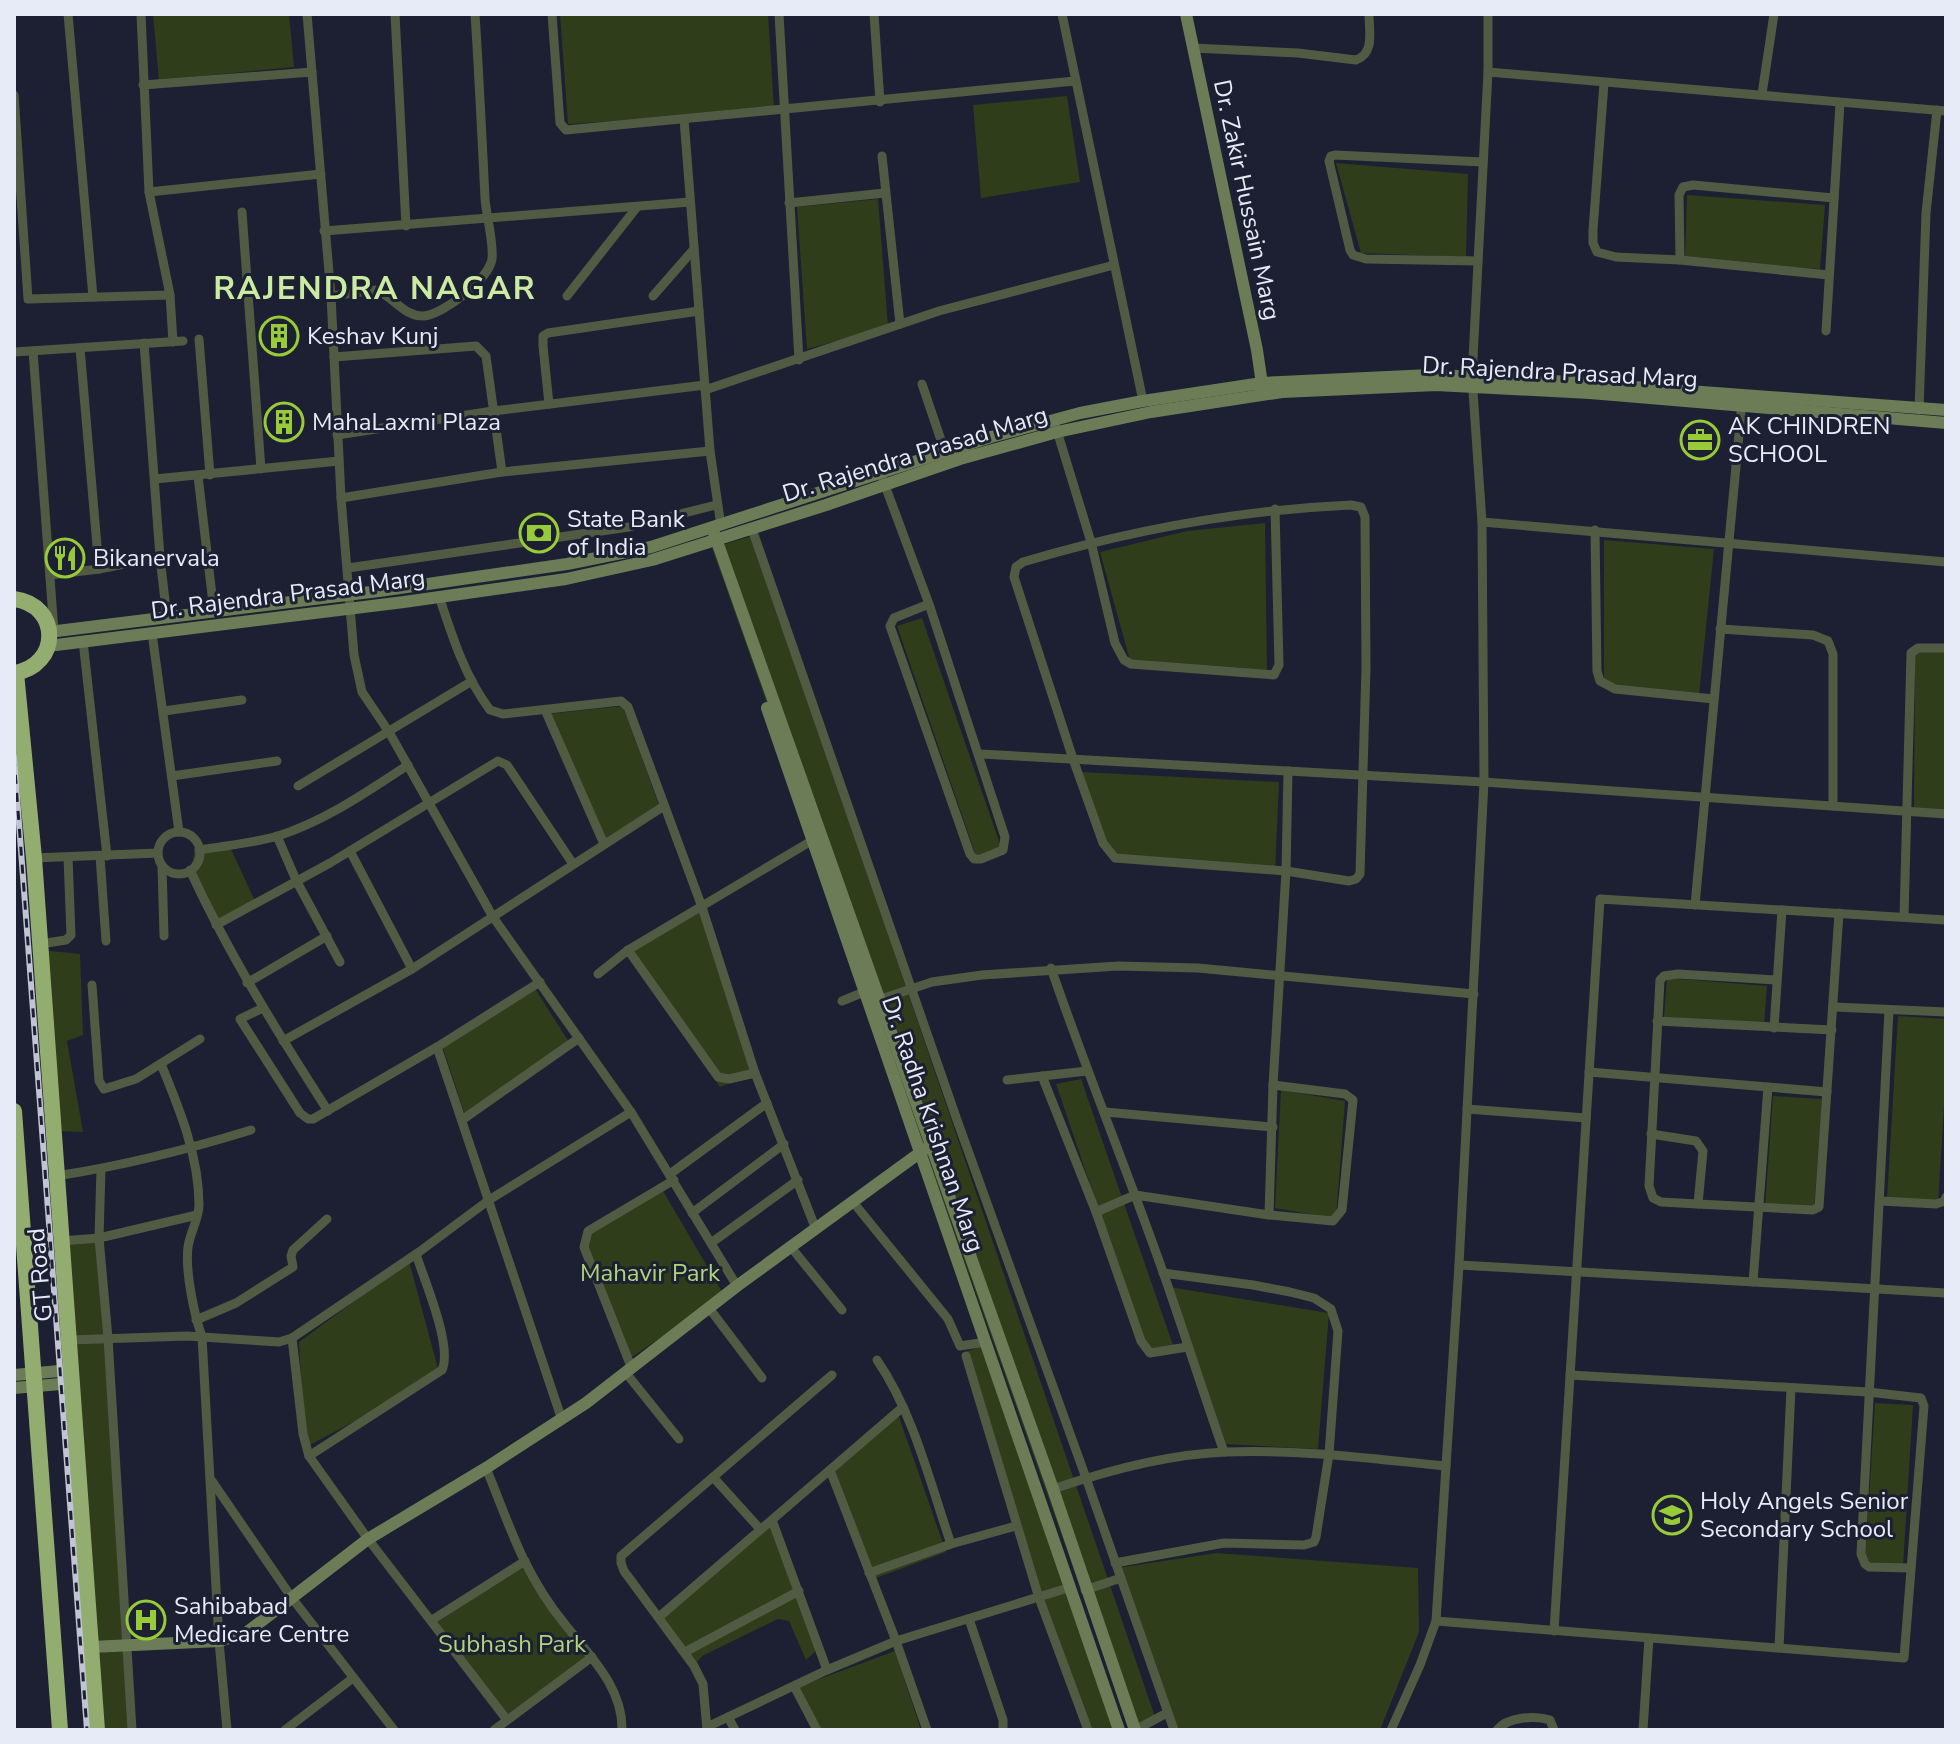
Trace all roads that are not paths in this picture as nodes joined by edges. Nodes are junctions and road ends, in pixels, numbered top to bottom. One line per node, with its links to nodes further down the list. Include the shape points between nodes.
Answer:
1 (68, 14): 49 (street)
2 (141, 14): 19 (street)
3 (307, 14): 15 (street)
4 (395, 14): 38 (street)
5 (475, 14): 37 (street)
6 (552, 14): 26 (street, via 562,128)
7 (779, 14): 24 (street)
8 (874, 14): 22 (street)
9 (1062, 14): 17 (street)
10 (1186, 14): 14 (street, Dr. Zakir Hussain Marg)
11 (1369, 14): 14 (street, via 1368,51 1356,60)
12 (1488, 14): 16 (street)
13 (1774, 14): 20 (street)
14 (1193, 48): 63 (street, Dr. Zakir Hussain Marg)
15 (312, 72): 19 (street); 29 (street)
16 (1488, 72): 18 (street); 28 (street)
17 (1075, 81): 22 (street); 43 (street)
18 (1604, 83): 20 (street); 41 (street, via 1593,243 1604,256)
19 (143, 85): 30 (street)
20 (1762, 94): 23 (street)
21 (14, 95): 49 (street, via 28,299)
22 (880, 102): 24 (street)
23 (1840, 103): 25 (street); 32 (street)
24 (784, 111): 26 (street); 34 (street)
25 (1942, 111): 67 (street, via 1926,213)
26 (684, 119): 33 (street)
27 (882, 156): 31 (street)
28 (1483, 162): 42 (street); 42 (street, via 1335,155 1329,161 1353,255)
29 (321, 174): 30 (street); 39 (street)
30 (149, 192): 45 (street)
31 (885, 193): 34 (street); 51 (street)
32 (1834, 198): 41 (street, via 1683,187); 44 (street)
33 (690, 202): 35 (street); 40 (street)
34 (789, 203): 59 (street)
35 (637, 207): 37 (street); 47 (street)
36 (242, 212): 76 (street)
37 (487, 219): 38 (street); 46 (street, via 489,268 452,306 422,316 376,290)
38 (406, 226): 39 (street)
39 (324, 231): 46 (street)
40 (694, 249): 48 (street); 50 (street)
41 (1680, 260): 44 (street)
42 (1478, 261): 60 (street)
43 (1114, 265): 51 (street); 65 (street)
44 (1829, 275): 52 (street)
45 (170, 295): 49 (street); 54 (street, via 178,342)
46 (331, 296): 58 (street)
47 (567, 296)
48 (653, 296)
49 (93, 297)
50 (699, 311): 62 (street); 66 (street, via 543,336)
51 (900, 324): 59 (street)
52 (1826, 331)
53 (199, 339): 78 (street)
54 (144, 343): 55 (street); 80 (street)
55 (80, 348): 56 (street); 94 (street)
56 (33, 351): 57 (street); 95 (street)
57 (14, 352)
58 (334, 357): 69 (street, via 476,346 486,356); 72 (street)
59 (799, 360): 62 (street)
60 (1473, 382): 63 (street, Dr. Rajendra Prasad Marg); 64 (street, Dr. Rajendra Prasad Marg); 85 (street)
61 (922, 384): 74 (street)
62 (705, 388): 66 (street); 73 (street)
63 (1263, 389): 65 (street, Dr. Rajendra Prasad Marg); 71 (street, Dr. Rajendra Prasad Marg)
64 (1742, 400): 67 (street, Dr. Rajendra Prasad Marg); 70 (street, Dr. Rajendra Prasad Marg); 90 (street)
65 (1143, 401): 71 (street, Dr. Rajendra Prasad Marg)
66 (549, 404): 69 (street)
67 (1919, 410): 68 (street, Dr. Rajendra Prasad Marg)
68 (1946, 410)
69 (493, 411): 72 (street); 77 (street)
70 (1946, 423)
71 (1055, 426): 74 (street, Dr. Rajendra Prasad Marg); 81 (street, Dr. Rajendra Prasad Marg); 89 (street)
72 (337, 435): 75 (street)
73 (710, 451): 77 (street); 83 (street)
74 (945, 452): 81 (street, Dr. Rajendra Prasad Marg)
75 (339, 461): 76 (street); 82 (street)
76 (261, 469): 78 (street)
77 (502, 472): 82 (street)
78 (210, 475): 79 (street)
79 (198, 476): 80 (street); 100 (street)
80 (155, 479): 91 (street)
81 (883, 479): 86 (street, Dr. Rajendra Prasad Marg); 88 (street, Dr. Rajendra Prasad Marg); 99 (street)
82 (341, 498): 93 (street)
83 (716, 505): 88 (street); 93 (street, via 629,527)
84 (1275, 509): 89 (street); 89 (street, via 1279,665 1274,675 1124,660 1115,643); 119 (street, via 1351,505 1364,511)
85 (1482, 522): 87 (street); 121 (street)
86 (752, 529): 88 (street, Dr. Rajendra Prasad Marg); 166 (street)
87 (1595, 530): 90 (street); 109 (street, via 1600,681 1615,689)
88 (714, 534): 96 (street, Dr. Rajendra Prasad Marg, via 652,560 566,579); 98 (street, Dr. Rajendra Prasad Marg); 131 (street, Dr. Radha Krishnan Marg); 168 (street)
89 (1091, 542): 115 (street, via 1023,562 1014,572)
90 (1729, 543): 92 (street); 102 (street)
91 (160, 557): 94 (street); 101 (street)
92 (1946, 562)
93 (348, 568): 98 (street)
94 (99, 569): 95 (street)
95 (50, 575): 104 (street)
96 (439, 596): 98 (street, Dr. Rajendra Prasad Marg); 108 (street)
97 (14, 599): 104 (highway, via 36,607)
98 (351, 602): 100 (street, Dr. Rajendra Prasad Marg); 103 (street, Dr. Rajendra Prasad Marg); 113 (street, via 362,692)
99 (929, 604): 114 (street); 114 (street, via 894,618 890,626 974,859 995,855 1006,845)
100 (214, 612): 101 (street, Dr. Rajendra Prasad Marg)
101 (167, 618): 104 (street, Dr. Rajendra Prasad Marg)
102 (1720, 629): 109 (street); 126 (street, via 1813,635 1828,641 1833,654)
103 (152, 633): 105 (street, Dr. Rajendra Prasad Marg); 112 (street)
104 (51, 637): 105 (street, Dr. Rajendra Prasad Marg); 107 (highway, via 36,664)
105 (83, 641): 136 (street)
106 (1946, 648): 127 (street, via 1911,653)
107 (15, 673): 138 (highway, GT Road)
108 (472, 681): 111 (street, via 497,713); 113 (street)
109 (1714, 699): 123 (street)
110 (242, 700): 112 (street)
111 (545, 710): 125 (street, via 625,703); 132 (street)
112 (164, 711): 120 (street)
113 (389, 732): 117 (street); 122 (street)
114 (980, 754): 115 (street)
115 (1073, 759): 118 (street); 142 (street, via 1103,843 1115,858)
116 (277, 761): 120 (street)
117 (408, 765): 124 (street); 130 (street, via 354,801)
118 (1288, 771): 119 (street); 142 (street)
119 (1364, 775): 121 (street); 142 (street, via 1356,879)
120 (172, 776): 129 (street)
121 (1484, 782): 123 (street); 167 (street)
122 (298, 786)
123 (1705, 797): 126 (street); 144 (street)
124 (428, 803): 134 (street); 139 (street, via 503,761); 148 (street)
125 (664, 806): 132 (street); 145 (street)
126 (1833, 806): 127 (street)
127 (1908, 811): 128 (street); 149 (street)
128 (1946, 814)
129 (179, 832): 133 (street, via 191,836); 135 (street, via 162,840)
130 (277, 836): 133 (street); 143 (street)
131 (813, 840): 145 (street); 168 (street, Dr. Radha Krishnan Marg)
132 (604, 844): 139 (street)
133 (199, 850): 141 (street)
134 (350, 851): 143 (street); 159 (street)
135 (158, 853): 136 (street); 140 (street)
136 (103, 856): 137 (street); 154 (street)
137 (68, 857): 138 (street); 155 (street, via 71,935)
138 (34, 858): 155 (highway, GT Road)
139 (573, 864): 148 (street)
140 (162, 866): 141 (street, via 173,873); 152 (street)
141 (190, 870): 151 (street)
142 (1286, 871): 161 (street)
143 (296, 880): 151 (street); 153 (street)
144 (1695, 905): 146 (street); 183 (street, via 1600,899)
145 (702, 907): 156 (street); 184 (street)
146 (1782, 910): 147 (street); 162 (street)
147 (1839, 913): 149 (street); 170 (street)
148 (493, 917): 159 (street); 163 (street)
149 (1904, 917): 150 (street)
150 (1946, 920)
151 (216, 925): 164 (street)
152 (164, 936)
153 (327, 936): 157 (street); 164 (street)
154 (106, 941)
155 (40, 944): 206 (highway, GT Road)
156 (628, 950): 160 (street); 184 (street, via 718,1077)
157 (340, 962)
158 (1051, 968): 161 (street, via 1198,968); 166 (street); 182 (street)
159 (412, 969): 179 (street)
160 (598, 974)
161 (1281, 978): 167 (street); 188 (street)
162 (1776, 980): 174 (street, via 1664,976); 175 (street)
163 (540, 982): 177 (street); 180 (street)
164 (247, 983): 171 (street)
165 (92, 985): 181 (street, via 100,1087 136,1079)
166 (913, 987): 168 (street); 265 (street)
167 (1474, 994): 192 (street)
168 (870, 998): 169 (street); 204 (street, Dr. Radha Krishnan Marg)
169 (842, 1001)
170 (1834, 1007): 172 (street); 176 (street)
171 (263, 1008): 179 (street); 194 (street, via 240,1019 304,1117 313,1119)
172 (1889, 1010): 173 (street); 212 (street)
173 (1946, 1012)
174 (1657, 1021): 175 (street); 186 (street)
175 (1774, 1028): 176 (street)
176 (1832, 1030): 190 (street)
177 (579, 1038): 195 (street); 198 (street)
178 (200, 1039): 181 (street)
179 (283, 1041): 194 (street)
180 (437, 1047): 194 (street); 198 (street)
181 (161, 1064): 203 (street)
182 (1087, 1071): 185 (street); 196 (street)
183 (1589, 1072): 186 (street); 197 (street)
184 (755, 1073): 191 (street)
185 (1042, 1076): 187 (street); 216 (street)
186 (1654, 1076): 189 (street); 201 (street)
187 (1007, 1080)
188 (1273, 1085): 199 (street); 219 (street, via 1345,1094 1354,1107 1338,1217 1328,1222)
189 (1768, 1087): 190 (street); 215 (street)
190 (1827, 1092): 215 (street, via 1819,1207)
191 (767, 1103): 202 (street); 207 (street)
192 (1467, 1109): 197 (street); 227 (street)
193 (14, 1111): 251 (highway, GT Road)
194 (328, 1111)
195 (631, 1112): 207 (street); 211 (street)
196 (1105, 1112): 199 (street); 209 (street)
197 (1586, 1118): 228 (street)
198 (462, 1120): 211 (street)
199 (1273, 1127): 219 (street)
200 (251, 1130): 203 (street)
201 (1651, 1134): 214 (street, via 1649,1193 1661,1202); 214 (street, via 1701,1146)
202 (784, 1144): 208 (street); 217 (street)
203 (191, 1148): 205 (street); 218 (street)
204 (925, 1149): 213 (street); 241 (street, Dr. Radha Krishnan Marg); 267 (street)
205 (101, 1169): 206 (street); 222 (street)
206 (56, 1176): 223 (highway, GT Road)
207 (672, 1177): 217 (street); 245 (street, via 585,1237)
208 (798, 1180): 221 (street); 224 (street)
209 (1135, 1195): 216 (street); 219 (street); 229 (street)
210 (1946, 1197): 212 (street, via 1936,1204)
211 (489, 1200): 226 (street); 256 (street)
212 (1881, 1201): 232 (street)
213 (853, 1202): 221 (street); 241 (street, via 948,1319 960,1346)
214 (1698, 1204): 215 (street)
215 (1759, 1207): 230 (street)
216 (1096, 1212): 242 (street, via 1141,1341 1156,1354)
217 (692, 1213): 224 (street)
218 (197, 1215): 222 (street); 236 (street, via 188,1250)
219 (1269, 1215)
220 (327, 1219): 236 (street, via 293,1250 293,1267 236,1303)
221 (815, 1227): 225 (street)
222 (99, 1238): 223 (street); 238 (street)
223 (61, 1241): 240 (highway, GT Road)
224 (711, 1243): 231 (street)
225 (790, 1246): 231 (street); 235 (street)
226 (416, 1254): 239 (street); 260 (street, via 443,1343 442,1370)
227 (1459, 1265): 228 (street); 261 (street)
228 (1576, 1272): 230 (street); 248 (street)
229 (1163, 1273): 242 (street); 259 (street, via 1290,1292 1331,1309 1338,1331)
230 (1753, 1282): 232 (street)
231 (737, 1286): 234 (street)
232 (1875, 1289): 233 (street); 254 (street)
233 (1946, 1293)
234 (709, 1308): 245 (street); 250 (street)
235 (842, 1310)
236 (196, 1320): 237 (street)
237 (202, 1337): 238 (street); 239 (street, via 279,1342); 266 (street)
238 (108, 1338): 240 (street); 292 (street)
239 (292, 1338): 260 (street)
240 (70, 1340): 249 (highway, GT Road)
241 (986, 1342): 278 (street, Dr. Radha Krishnan Marg)
242 (1187, 1347): 258 (street)
243 (966, 1356): 269 (street)
244 (877, 1360): 255 (street)
245 (629, 1371): 256 (street); 257 (street)
246 (14, 1375): 251 (street)
247 (832, 1375): 264 (street)
248 (1570, 1375): 253 (street); 287 (street)
249 (72, 1376): 251 (street); 291 (highway, GT Road)
250 (762, 1378)
251 (34, 1379): 252 (street); 303 (highway, GT Road)
252 (14, 1388)
253 (1791, 1388): 254 (street); 293 (street)
254 (1868, 1392): 275 (street, via 1861,1554 1869,1567); 275 (street, via 1917,1396 1924,1402)
255 (903, 1407): 263 (street); 272 (street)
256 (562, 1420): 262 (street)
257 (679, 1439)
258 (1224, 1452): 259 (street); 265 (street)
259 (1329, 1454): 261 (street); 274 (street, via 1316,1537 1310,1545 1224,1543)
260 (309, 1456): 271 (street)
261 (1446, 1466): 286 (street)
262 (486, 1468): 271 (street); 273 (street)
263 (830, 1470): 268 (street); 276 (street)
264 (713, 1477): 270 (street); 283 (street, via 621,1556 624,1571)
265 (1086, 1478): 267 (street); 274 (street)
266 (211, 1479): 281 (street); 289 (street)
267 (1053, 1489): 279 (street)
268 (772, 1520): 270 (street); 280 (street)
269 (1016, 1526): 272 (street); 282 (street)
270 (760, 1529): 283 (street)
271 (368, 1539): 281 (street); 285 (street)
272 (951, 1544): 276 (street)
273 (525, 1561): 285 (street); 295 (street)
274 (1115, 1563): 277 (street)
275 (1910, 1568): 293 (street, via 1904,1658)
276 (869, 1573): 290 (street)
277 (1121, 1578): 279 (street); 299 (street)
278 (1071, 1587): 282 (street); 316 (street, Dr. Radha Krishnan Marg)
279 (1085, 1590): 317 (street)
280 (799, 1591): 294 (street); 296 (street)
281 (292, 1598): 289 (street, via 246,1633); 297 (street)
282 (1039, 1598): 284 (street); 315 (street)
283 (659, 1617): 294 (street)
284 (969, 1619): 290 (street); 314 (street)
285 (432, 1620): 301 (street)
286 (1436, 1621): 287 (street); 319 (street)
287 (1554, 1631): 288 (street)
288 (1649, 1638): 293 (street); 322 (street)
289 (219, 1641): 292 (street); 306 (street)
290 (896, 1641): 296 (street); 313 (street)
291 (91, 1647): 292 (street); 304 (highway, GT Road)
292 (126, 1648): 305 (street)
293 (1779, 1648)
294 (685, 1652): 302 (street, via 703,1684)
295 (592, 1657): 301 (street); 310 (street, via 619,1703)
296 (827, 1670): 298 (street)
297 (353, 1678): 307 (street); 308 (street)
298 (794, 1686): 300 (street); 312 (street)
299 (1167, 1713): 317 (street); 318 (street)
300 (728, 1717): 302 (street); 311 (street)
301 (507, 1720): 309 (street)
302 (707, 1729)
303 (60, 1730)
304 (97, 1730)
305 (132, 1730)
306 (227, 1730)
307 (285, 1730)
308 (394, 1730)
309 (494, 1730)
310 (622, 1730)
311 (735, 1730)
312 (817, 1730)
313 (927, 1730)
314 (1003, 1730)
315 (1088, 1730)
316 (1119, 1730)
317 (1135, 1730)
318 (1174, 1730)
319 (1391, 1730)
320 (1497, 1730): 321 (street, via 1512,1721 1543,1718)
321 (1554, 1730)
322 (1643, 1730)

